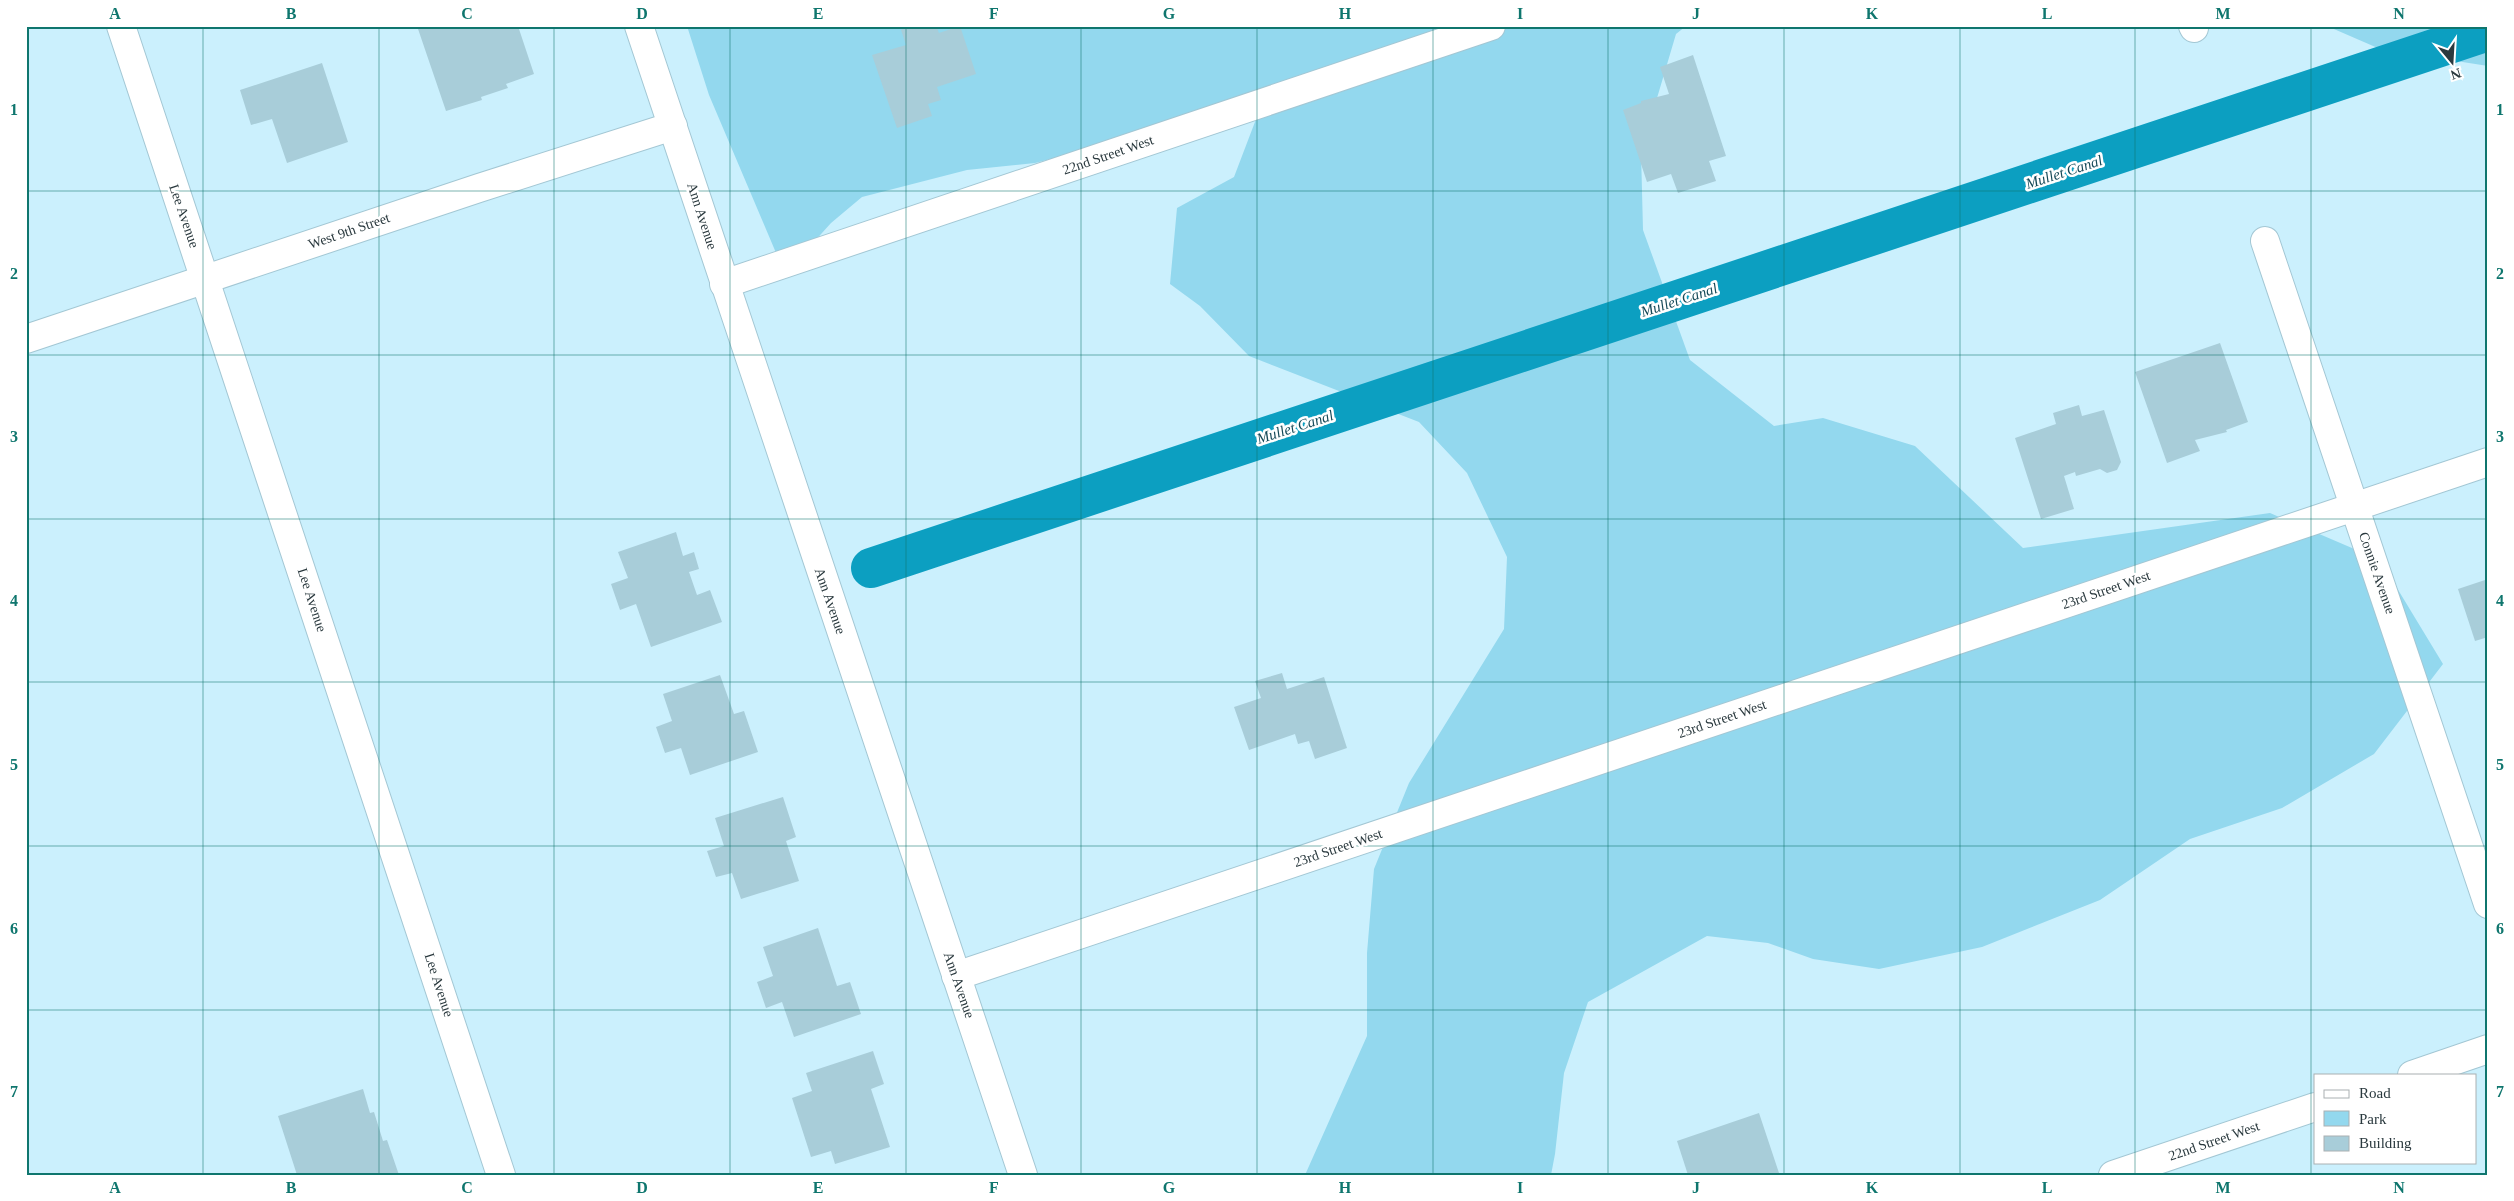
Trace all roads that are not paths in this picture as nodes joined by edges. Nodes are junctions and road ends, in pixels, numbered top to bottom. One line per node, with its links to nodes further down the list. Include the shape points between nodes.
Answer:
1 (121, 26): 6 (street, Lee Avenue)
2 (639, 26): 4 (street, Ann Avenue)
3 (1491, 26): 7 (street, 22nd Street West)
4 (673, 126): 6 (street, West 9th Street); 7 (street, Ann Avenue)
5 (2266, 241): 10 (street, Connie Avenue)
6 (206, 279): 8 (street, West 9th Street); 16 (street, Lee Avenue)
7 (724, 284): 12 (street, Ann Avenue)
8 (26, 339)
9 (2488, 462): 10 (street, 23rd Street West)
10 (2355, 506): 11 (street, Connie Avenue); 12 (street, 23rd Street West)
11 (2488, 904)
12 (956, 976): 17 (street, Ann Avenue)
13 (2488, 1049): 14 (street)
14 (2415, 1074)
15 (2314, 1107): 18 (street, 22nd Street West)
16 (502, 1175)
17 (1023, 1175)
18 (2113, 1175)

